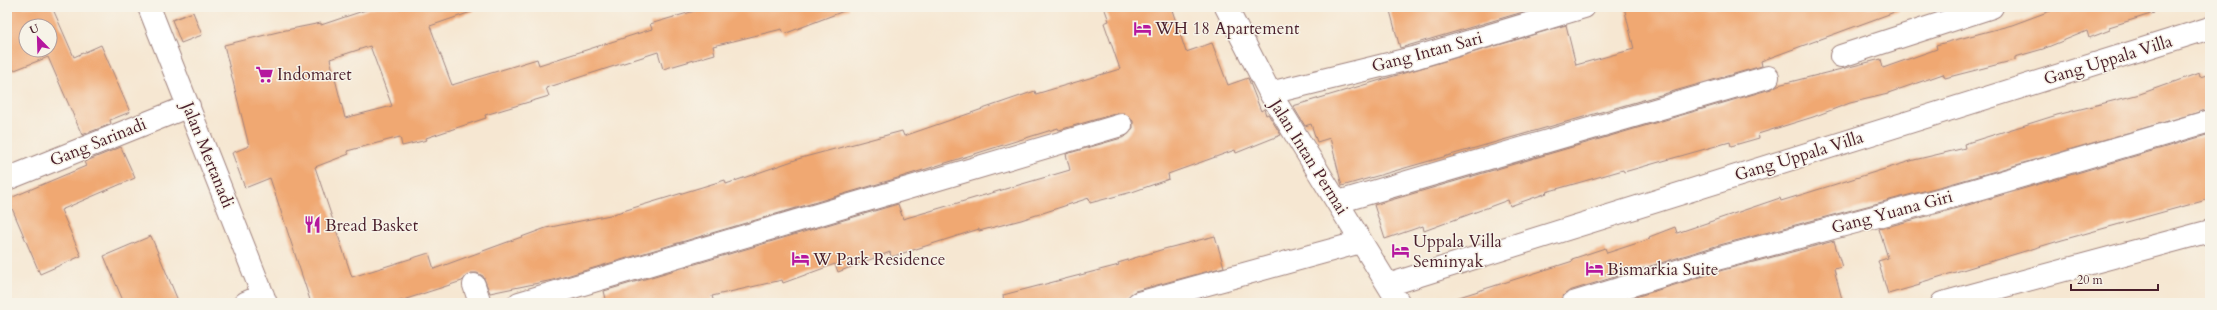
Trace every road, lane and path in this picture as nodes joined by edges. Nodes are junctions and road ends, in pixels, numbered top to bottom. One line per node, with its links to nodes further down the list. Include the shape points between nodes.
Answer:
1 (150, 7): 9 (street, Jalan Mertanadi)
2 (1226, 7): 8 (street, Jalan Intan Permai)
3 (1584, 7): 8 (street, Gang Intan Sari, via 1417,57)
4 (1992, 7): 6 (street)
5 (2210, 28): 16 (street, Gang Uppala Villa)
6 (1841, 56)
7 (1768, 77): 13 (street)
8 (1270, 93): 13 (street, Jalan Intan Permai)
9 (188, 106): 12 (street, Gang Sarinadi); 17 (street, Jalan Mertanadi)
10 (2210, 121): 20 (street, Gang Yuana Giri, via 1949,197 1720,258)
11 (1120, 125): 18 (street)
12 (7, 179)
13 (1338, 202): 15 (street, Jalan Intan Permai)
14 (2210, 231): 21 (street)
15 (1361, 242): 16 (street, Jalan Intan Permai); 19 (street)
16 (1393, 294)
17 (258, 300)
18 (519, 303)
19 (1138, 303)
20 (1574, 303)
21 (1942, 303)

